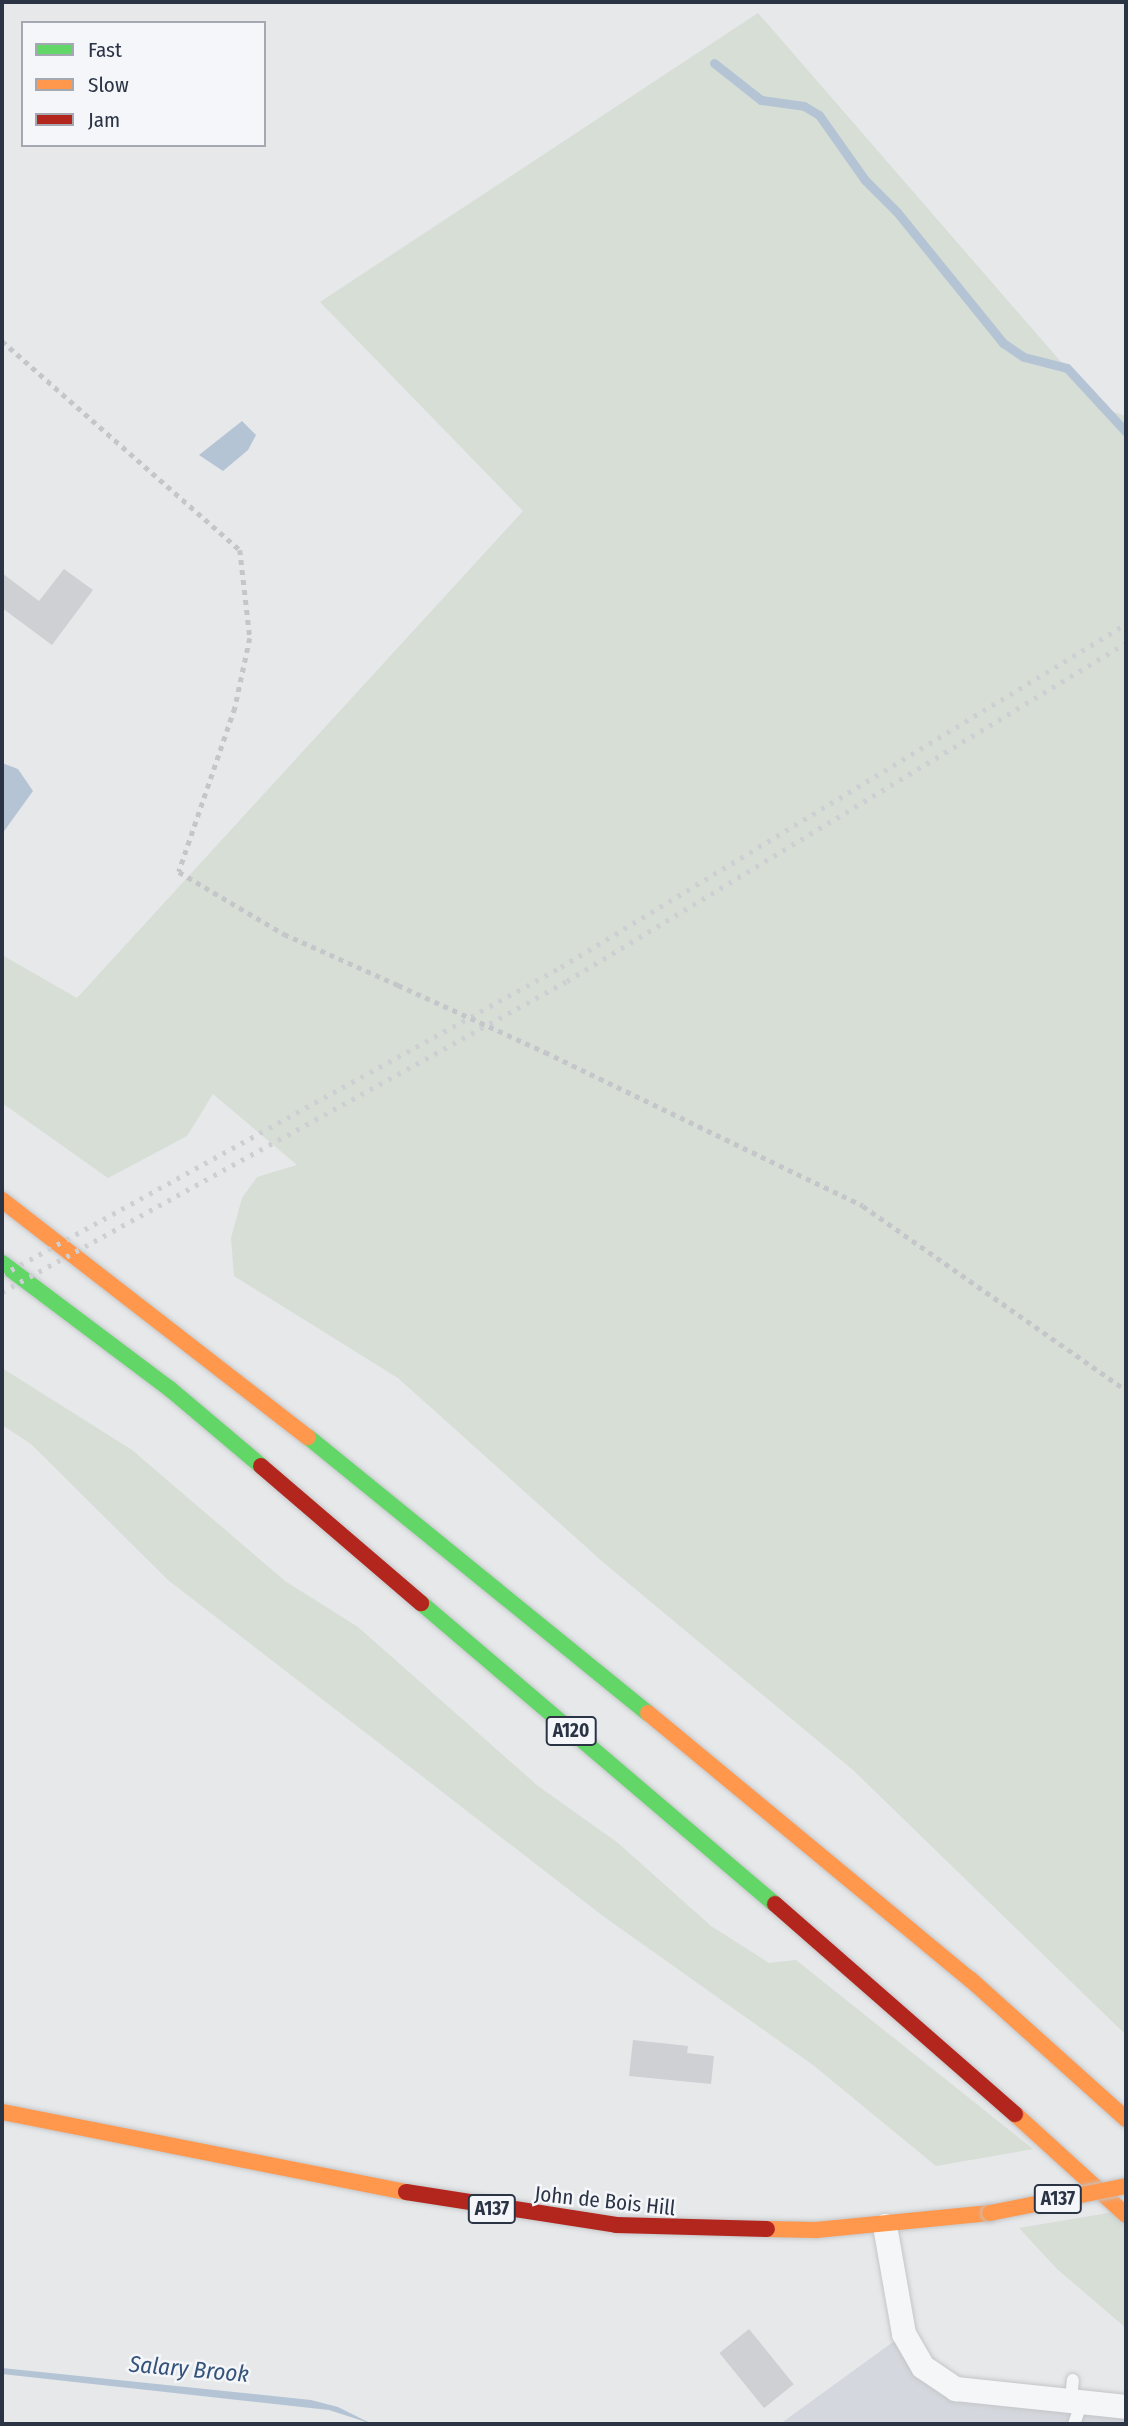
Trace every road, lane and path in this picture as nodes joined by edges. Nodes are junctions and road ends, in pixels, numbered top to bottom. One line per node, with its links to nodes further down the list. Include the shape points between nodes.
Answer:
1 (2, 341): 4 (path, bridge, via 240,550 250,638 235,708 180,872 284,934 545,1052 863,1206)
2 (2, 1199): 6 (main road, via 414,1519 970,1979)
3 (2, 1263): 8 (main road, A120, via 181,1398 937,2043)
4 (1126, 1390)
5 (2, 2112): 9 (main road, John de Bois Hill / A137, via 364,2186 542,2217 682,2230)
6 (1126, 2119)
7 (1126, 2186): 9 (main road, John de Bois Hill / A137, bridge, via 990,2213)
8 (1126, 2215)
9 (885, 2226): 10 (street, via 904,2334 923,2367 956,2389)
10 (1075, 2402): 11 (street)
11 (1126, 2407)

